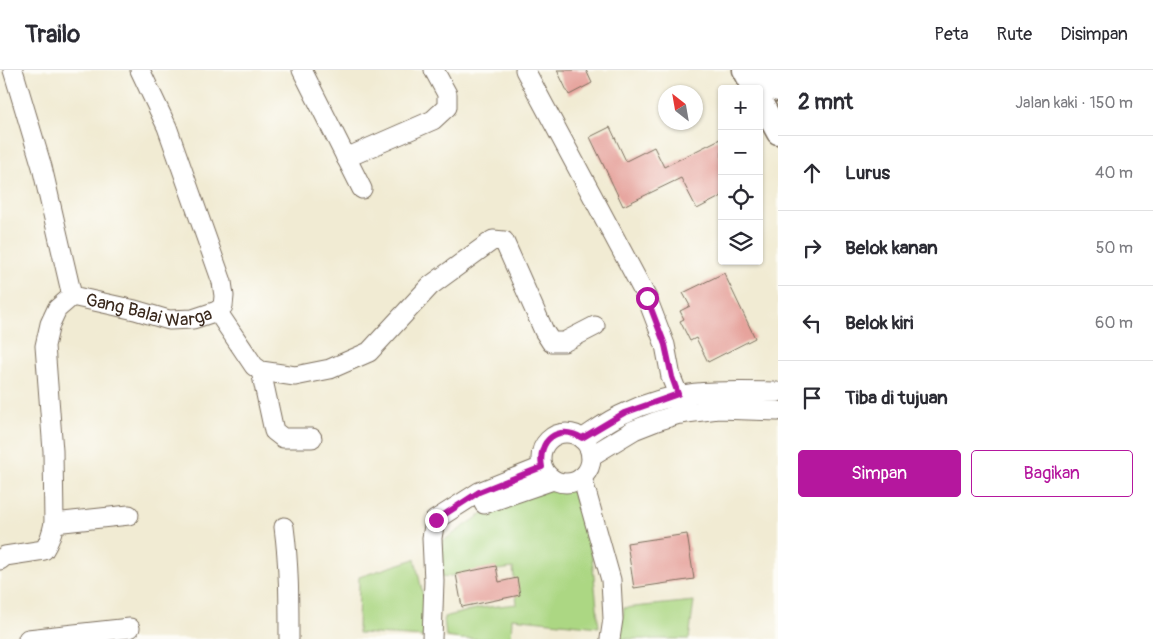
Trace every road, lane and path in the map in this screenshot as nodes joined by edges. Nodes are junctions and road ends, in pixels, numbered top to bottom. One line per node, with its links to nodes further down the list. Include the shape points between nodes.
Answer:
1 (12, 70): 14 (street, via 42,167)
2 (140, 70): 15 (street, Gang Balai Warga, via 167,127 222,282 223,306)
3 (303, 70): 12 (street)
4 (434, 70): 12 (street, via 447,94 447,107 434,120)
5 (525, 70): 19 (street, via 647,298 665,345)
6 (744, 70): 8 (street)
7 (767, 70): 9 (street)
8 (752, 85)
9 (778, 90)
10 (763, 105): 11 (street)
11 (778, 133)
12 (346, 158): 13 (street)
13 (362, 189)
14 (72, 296): 15 (street, Gang Balai Warga, via 169,320 193,319); 28 (street, Gang Balai Warga, via 57,309 45,346 53,452)
15 (217, 312): 17 (street)
16 (595, 326): 17 (street, via 564,342 551,342 504,241 494,240 430,286 369,352 330,369 296,376)
17 (261, 372): 22 (street, via 274,431 283,438)
18 (778, 392): 19 (street, via 717,390)
19 (678, 394): 21 (street); 23 (street, via 624,413)
20 (778, 412): 21 (street, via 718,409)
21 (682, 414): 24 (street, via 634,430)
22 (312, 438)
23 (582, 438): 24 (street); 25 (street, via 565,433 548,440 540,458)
24 (591, 456): 26 (street, via 591,464)
25 (548, 474): 26 (street, via 563,483); 34 (street, via 487,502 432,538)
26 (582, 477): 35 (street, via 611,580 613,619)
27 (129, 515): 28 (street)
28 (54, 523): 30 (street, Gang Balai Warga, via 44,550 5,556)
29 (284, 527): 33 (street, via 288,560)
30 (0, 560)
31 (130, 628): 32 (street)
32 (28, 639)
33 (288, 639)
34 (432, 639)
35 (610, 639)

